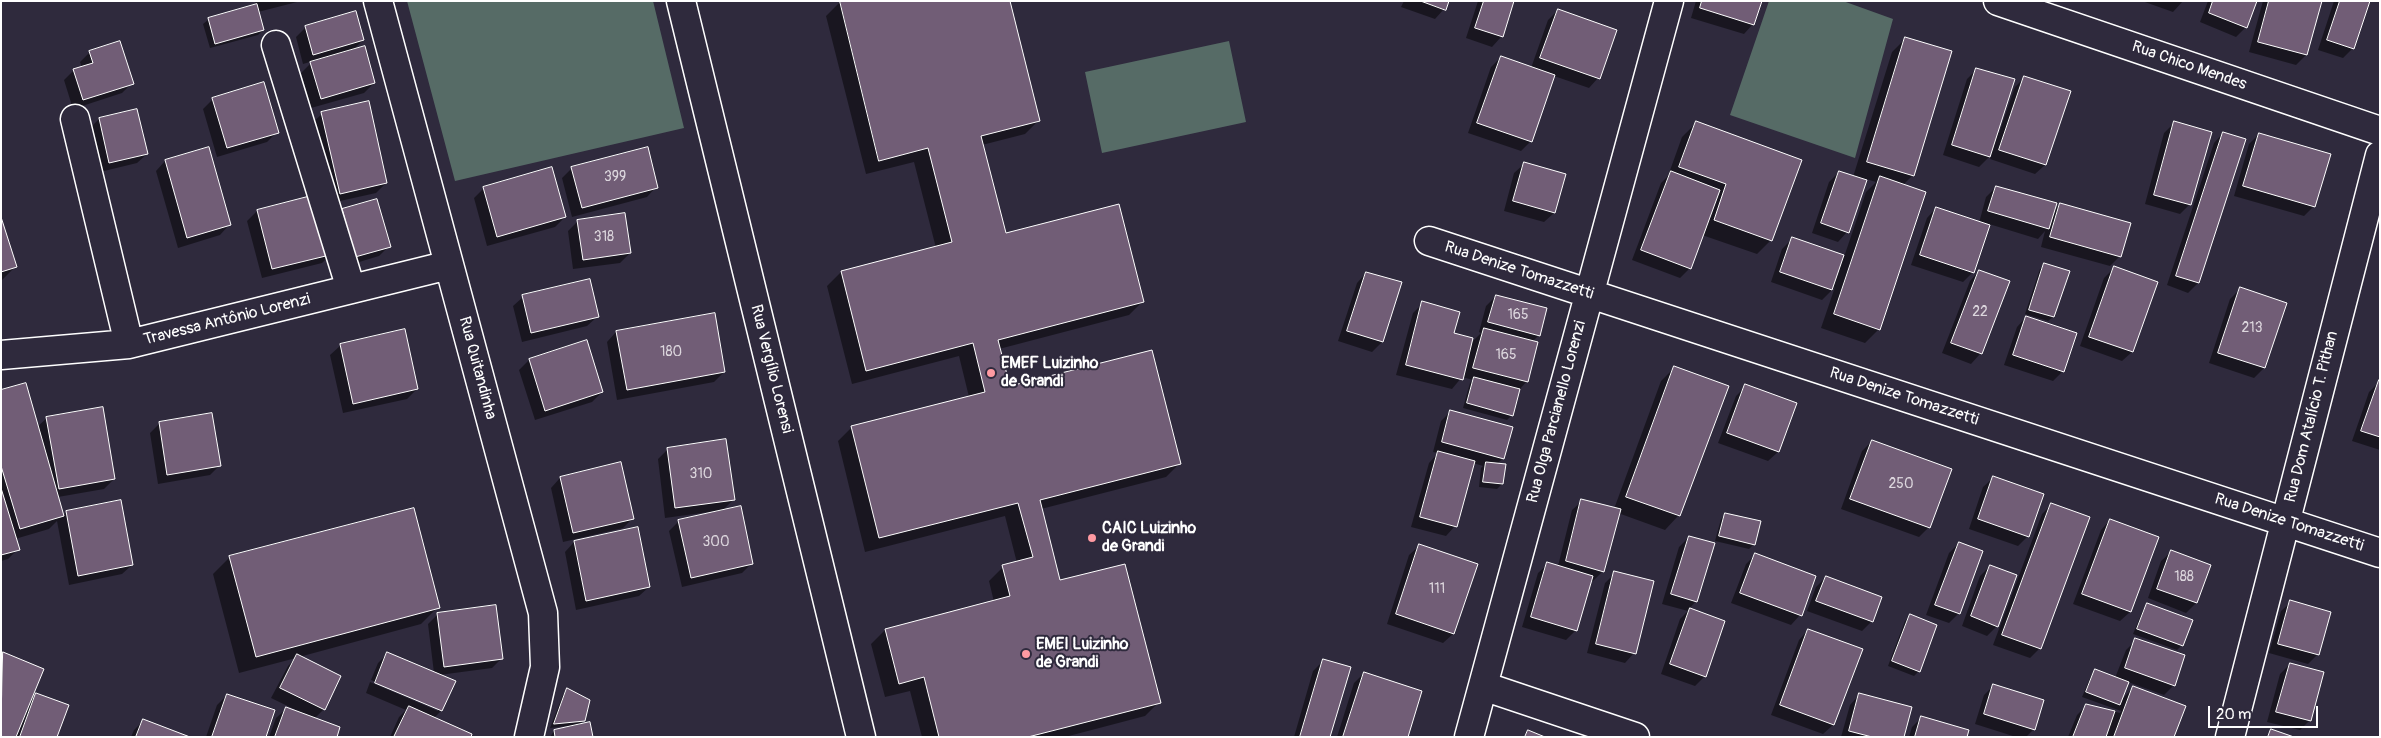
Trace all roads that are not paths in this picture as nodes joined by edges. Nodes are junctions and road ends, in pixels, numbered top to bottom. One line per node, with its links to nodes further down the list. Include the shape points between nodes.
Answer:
1 (378, 1): 10 (street, Rua Quitandinha)
2 (682, 1): 19 (street, Rua Vergílio Lorensi)
3 (1669, 1): 12 (street, Rua Olga Parcianello Lorenzi)
4 (1998, 1): 7 (street, Rua Chico Mendes)
5 (276, 45): 11 (street)
6 (75, 119): 13 (street)
7 (2380, 132)
8 (2380, 155): 15 (street, Rua Dom Atalício T. Pithan)
9 (1428, 241): 12 (street, Rua Denize Tomazzetti)
10 (449, 265): 11 (street, Travessa Antônio Lorenzi); 18 (street, Rua Quitandinha, via 543,613 546,666)
11 (352, 289): 13 (street, Travessa Antônio Lorenzi)
12 (1589, 294): 15 (street, Rua Denize Tomazzetti); 17 (street, Rua Olga Parcianello Lorenzi)
13 (129, 344): 14 (street, Travessa Antônio Lorenzi)
14 (1, 356)
15 (2286, 522): 16 (street, Rua Denize Tomazzetti); 22 (street, Rua Dom Atalício T. Pithan)
16 (2380, 553)
17 (1483, 686): 20 (street, Rua Olga Parcianello Lorenzi); 21 (street)
18 (529, 737)
19 (861, 737)
20 (1469, 737)
21 (1635, 737)
22 (2230, 737)

